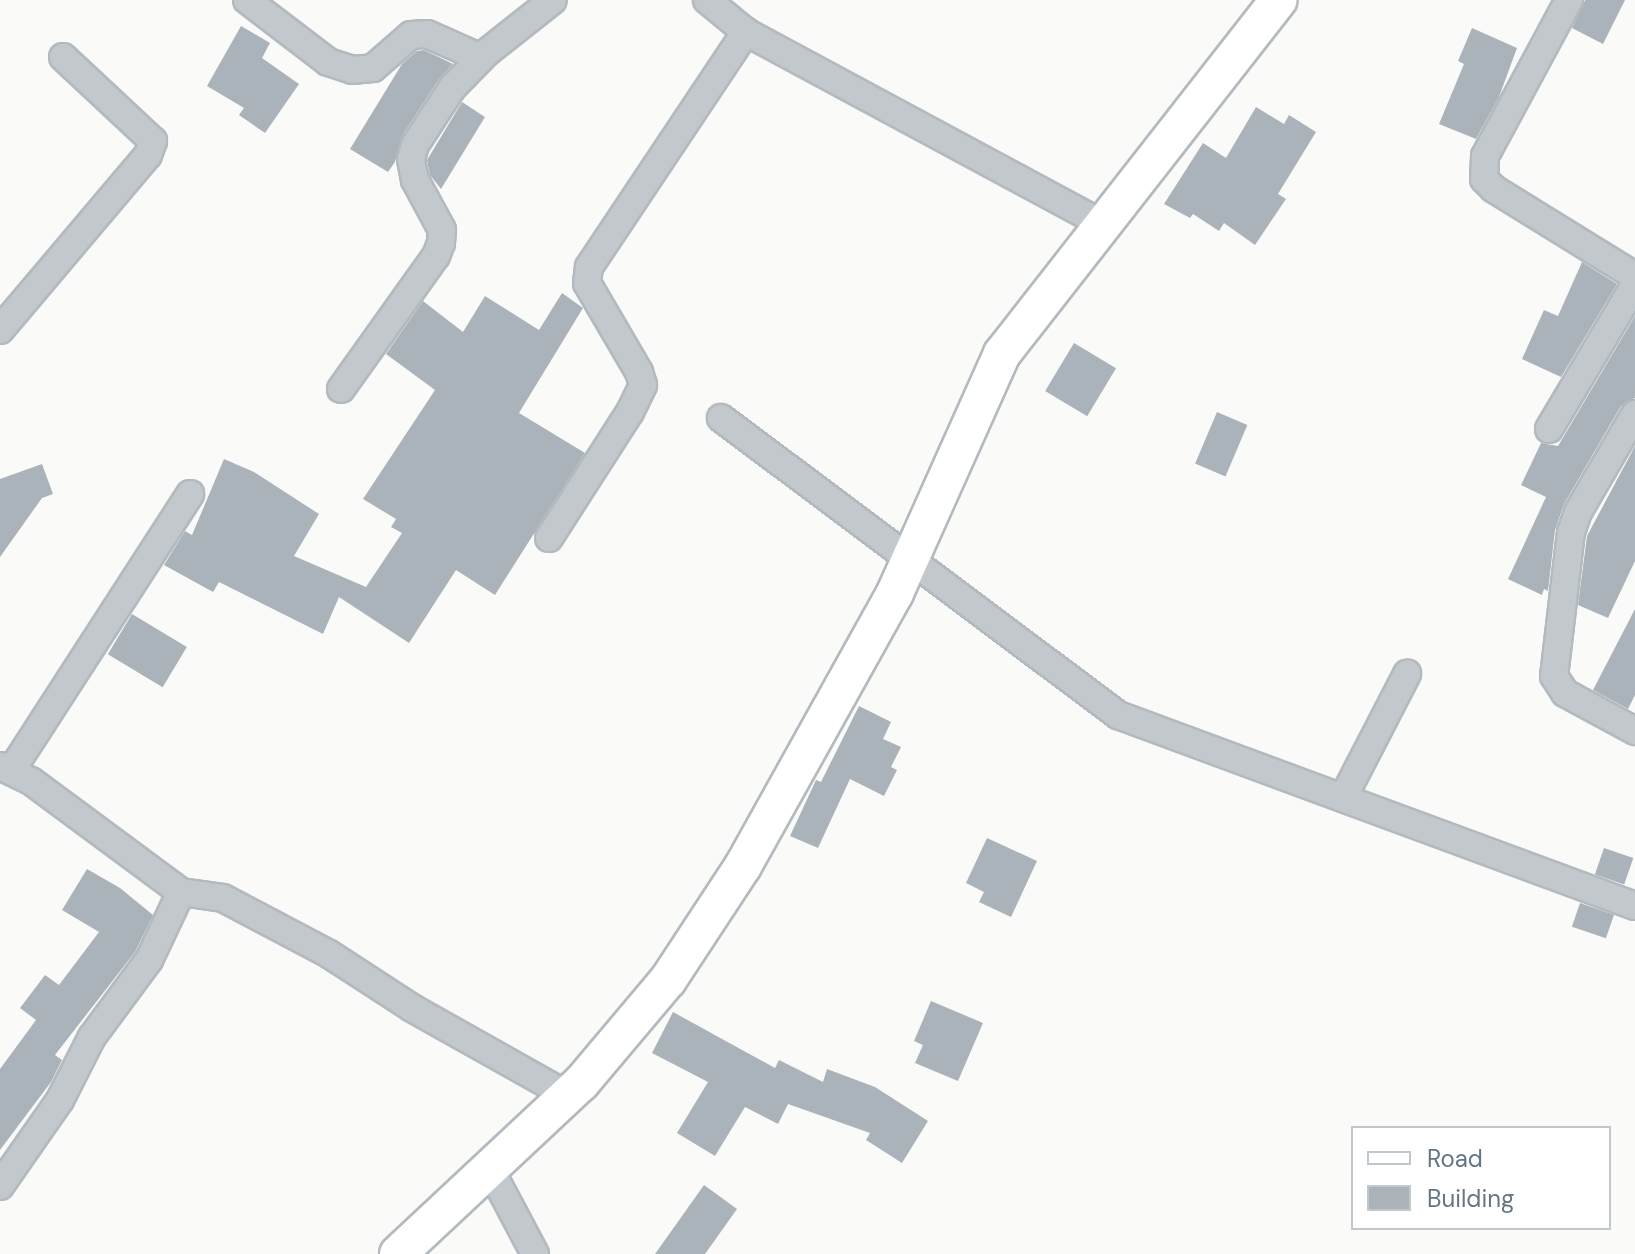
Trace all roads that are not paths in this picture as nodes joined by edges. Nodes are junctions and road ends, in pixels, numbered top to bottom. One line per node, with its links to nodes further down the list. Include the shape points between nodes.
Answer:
1 (247, 0): 8 (street, via 328,62 352,70 373,68 411,35 427,34)
2 (553, 0): 8 (street)
3 (707, 0): 6 (street)
4 (1279, 0): 9 (street)
5 (1569, 0): 10 (street, via 1485,156 1484,179)
6 (746, 32): 9 (street); 18 (street, via 589,267 587,283 643,385)
7 (63, 57): 12 (street, via 153,141 148,155)
8 (481, 58): 13 (street, via 452,88 411,159 415,180 442,230 436,256)
9 (1104, 225): 19 (street, via 1002,354)
10 (1635, 276)
11 (1635, 285): 16 (street)
12 (0, 330)
13 (341, 389)
14 (1635, 414): 21 (street, via 1571,532 1554,676 1565,693)
15 (721, 418): 19 (street)
16 (1549, 429)
17 (190, 494): 22 (street)
18 (549, 538)
19 (911, 557): 23 (street, via 1118,715); 26 (street, via 743,866 668,980)
20 (1407, 674): 23 (street)
21 (1635, 731)
22 (5, 768): 24 (street, via 125,847)
23 (1343, 798): 25 (street)
24 (181, 892): 26 (street, via 237,905); 28 (street, via 149,960 92,1037 60,1100)
25 (1635, 906)
26 (567, 1095): 27 (street)
27 (490, 1169): 29 (street); 30 (street)
28 (0, 1186)
29 (398, 1254)
30 (535, 1254)

